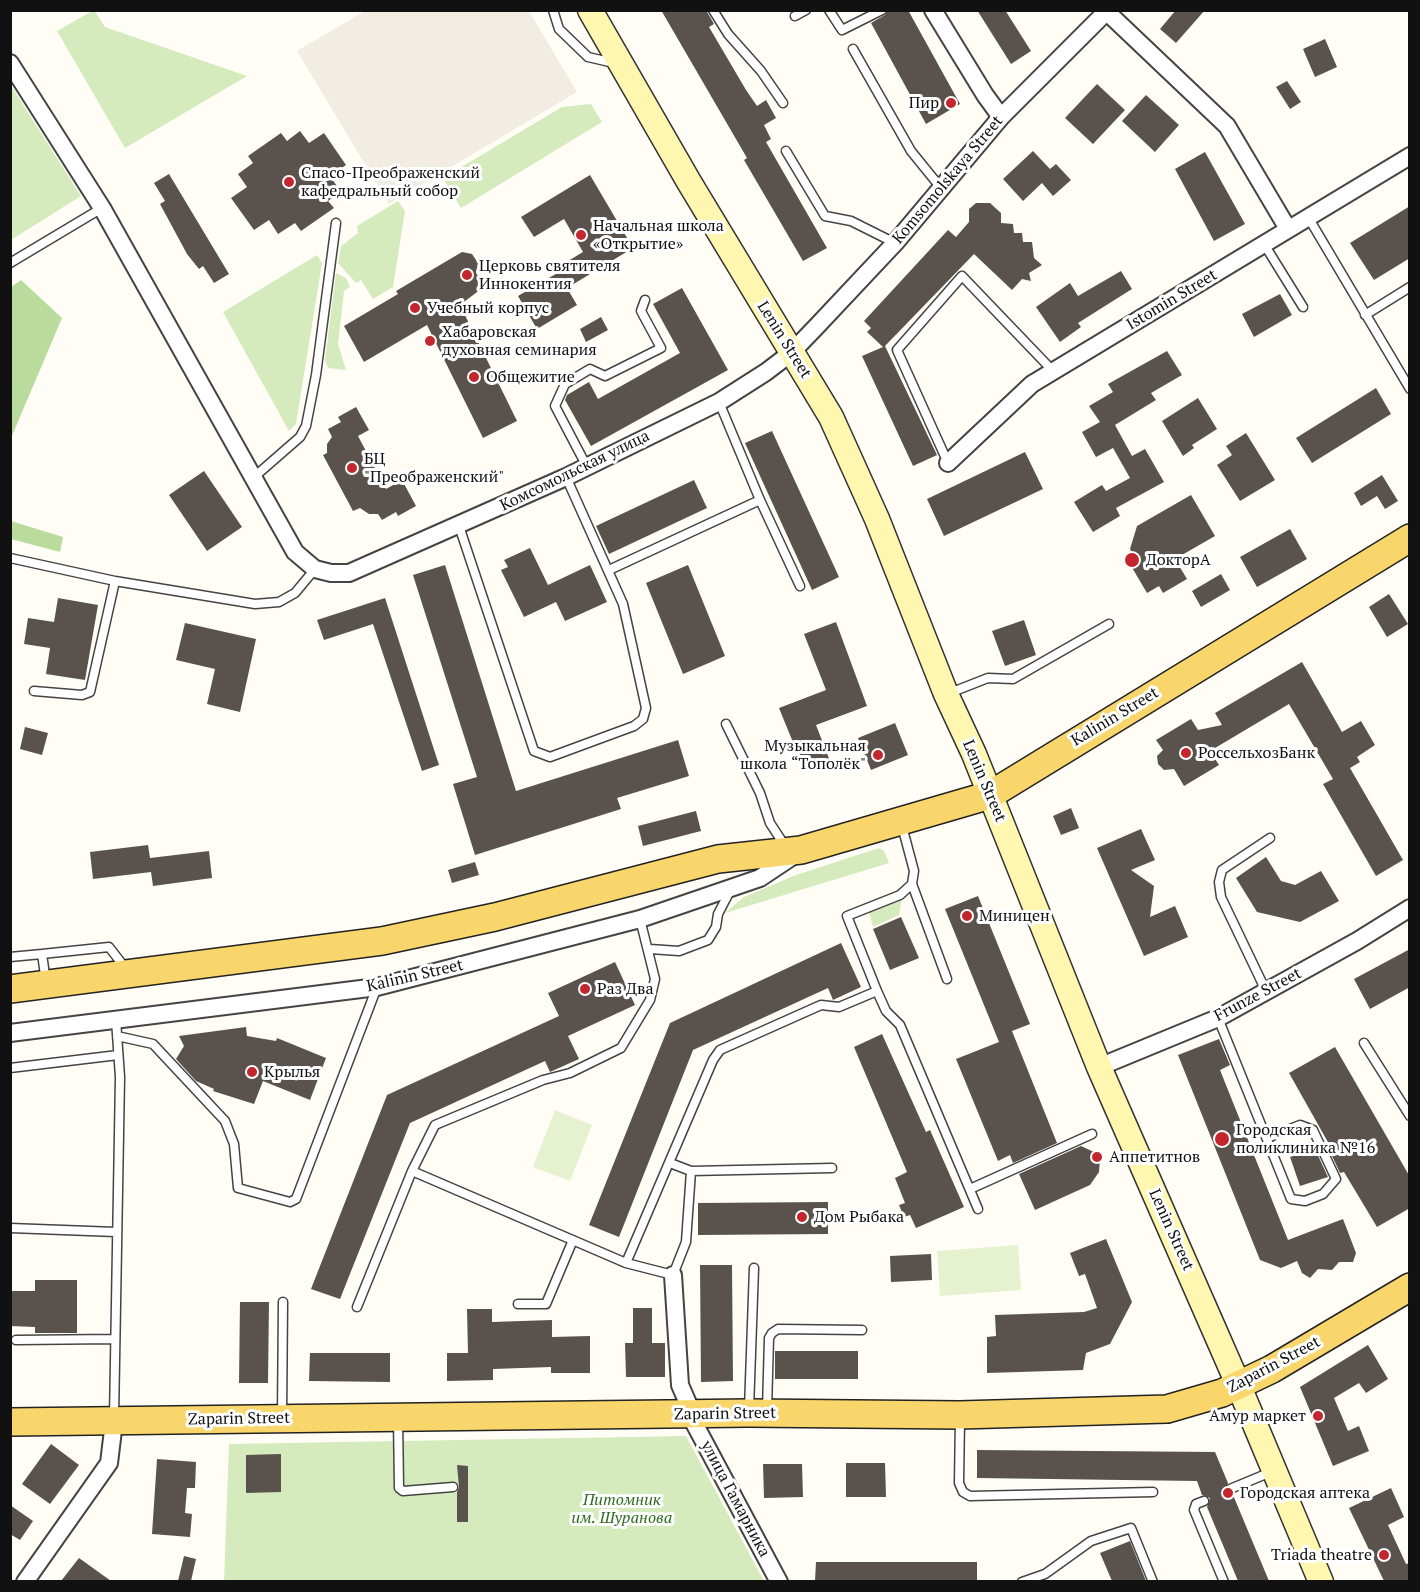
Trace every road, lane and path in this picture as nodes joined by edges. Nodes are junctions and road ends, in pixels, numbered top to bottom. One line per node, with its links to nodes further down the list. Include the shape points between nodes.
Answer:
1 (553, 10): 12 (lane, via 559,28 588,57)
2 (590, 10): 12 (main road, Lenin Street)
3 (713, 10): 13 (lane)
4 (806, 10): 9 (lane)
5 (829, 10): 6 (lane, via 842,30)
6 (882, 10)
7 (933, 10): 14 (street)
8 (1107, 11): 14 (street, Komsomolskaya Street); 21 (street, via 1227,126)
9 (795, 16)
10 (853, 49): 17 (lane, via 911,151)
11 (10, 63): 18 (street)
12 (620, 64): 29 (main road, Lenin Street)
13 (783, 103)
14 (1001, 117): 17 (street, Komsomolskaya Street)
15 (786, 151): 22 (lane, via 825,216 851,221)
16 (1409, 156): 19 (street, Istomin Street)
17 (941, 188): 22 (street, Komsomolskaya Street)
18 (102, 208): 24 (lane); 36 (street)
19 (1308, 218): 21 (street, Istomin Street); 28 (lane)
20 (336, 223): 36 (lane, via 306,426 300,437)
21 (1288, 229): 23 (street, Istomin Street)
22 (895, 243): 29 (street, Komsomolskaya Street)
23 (1264, 244): 27 (lane); 30 (street, Istomin Street)
24 (10, 263)
25 (1410, 287): 28 (lane)
26 (645, 300): 34 (lane, via 641,311 661,348 605,376 590,369 565,384 555,406)
27 (1303, 307)
28 (1365, 315): 31 (lane)
29 (791, 353): 32 (street, Комсомольская улица); 47 (main road, Lenin Street, via 831,417 877,519)
30 (1053, 371): 33 (street, Istomin Street, via 1032,384); 33 (lane, via 962,276 897,350)
31 (1410, 389)
32 (719, 402): 34 (street, Комсомольская улица); 37 (lane)
33 (948, 463)
34 (586, 465): 35 (street, Комсомольская улица)
35 (566, 477): 38 (street, Комсомольская улица); 42 (lane)
36 (253, 478): 41 (street, via 295,552)
37 (760, 500): 42 (lane); 44 (lane)
38 (459, 526): 41 (street, Комсомольская улица, via 349,573); 42 (lane, via 534,751 541,756 550,757 634,726 643,719 646,708 623,604)
39 (1410, 538): 49 (main road, Kalinin Street)
40 (10, 558): 43 (lane)
41 (315, 569): 43 (lane, via 295,593 279,602 255,604)
42 (609, 570)
43 (115, 581): 46 (lane, via 90,692 82,695)
44 (800, 586)
45 (1109, 624): 47 (lane, via 1013,679 988,678)
46 (34, 691)
47 (946, 694): 49 (main road, Lenin Street)
48 (726, 724): 52 (lane, via 760,793 770,823)
49 (990, 795): 50 (main road, Kalinin Street); 72 (main road, Lenin Street)
50 (901, 822): 52 (main road, Kalinin Street); 53 (lane, via 914,871)
51 (1270, 838): 66 (lane, via 1222,870 1219,882 1221,897)
52 (795, 851): 54 (street, Kalinin Street, via 760,878); 60 (main road, Kalinin Street, via 718,859 495,917 382,941)
53 (912, 885): 61 (lane); 65 (lane, via 900,895 847,916)
54 (731, 888): 56 (street, Kalinin Street); 57 (lane, via 708,940 679,951)
55 (1410, 908): 66 (street, Frunze Street)
56 (640, 919): 57 (lane); 63 (street, Kalinin Street)
57 (650, 950): 79 (lane, via 655,979 650,1000 621,1048 570,1073 440,1122 431,1131)
58 (42, 954): 59 (lane); 60 (lane, via 109,947); 62 (lane)
59 (10, 957)
60 (130, 974): 62 (main road, Kalinin Street)
61 (947, 979)
62 (46, 986): 64 (main road, Kalinin Street)
63 (376, 987): 68 (street, Kalinin Street); 68 (lane, via 296,1199 290,1202 238,1188 234,1144 225,1121 153,1044)
64 (10, 989)
65 (876, 991): 77 (lane, via 839,1007 821,1005 720,1050); 81 (lane, via 886,1011 900,1024)
66 (1266, 991): 67 (street, Frunze Street)
67 (1218, 1018): 72 (street, Frunze Street); 76 (lane)
68 (116, 1028): 69 (street, Kalinin Street); 71 (lane)
69 (10, 1033)
70 (1364, 1043): 74 (lane)
71 (118, 1055): 73 (lane); 84 (lane)
72 (1099, 1067): 96 (main road, Lenin Street)
73 (10, 1068)
74 (1410, 1116)
75 (1092, 1134): 81 (lane)
76 (1267, 1138): 76 (lane, via 1291,1199 1305,1201 1323,1194 1336,1179 1313,1130 1300,1125)
77 (670, 1163): 80 (lane); 86 (lane)
78 (831, 1168): 80 (lane)
79 (412, 1171): 85 (lane); 92 (lane)
80 (691, 1172): 88 (lane, via 686,1242)
81 (970, 1189): 82 (lane)
82 (978, 1209)
83 (10, 1228): 84 (lane)
84 (116, 1232): 94 (lane)
85 (573, 1240): 86 (lane); 91 (lane, via 546,1304)
86 (626, 1263): 88 (lane)
87 (754, 1268): 97 (lane)
88 (673, 1275): 98 (street, улица Гамарника, via 680,1385)
89 (1410, 1287): 96 (main road, Zaparin Street, via 1272,1369)
90 (283, 1302): 101 (lane)
91 (518, 1305)
92 (357, 1307)
93 (862, 1330): 97 (lane, via 778,1329 772,1333)
94 (115, 1339): 95 (lane); 103 (lane)
95 (16, 1340)
96 (1238, 1384): 99 (main road, Zaparin Street, via 1222,1393 1167,1409); 104 (main road, Lenin Street)
97 (758, 1413): 98 (main road, Zaparin Street); 99 (main road, Zaparin Street)
98 (693, 1415): 100 (main road, Zaparin Street); 111 (street, улица Гамарника)
99 (960, 1415): 107 (lane, via 959,1483 970,1496)
100 (398, 1416): 101 (main road, Zaparin Street); 105 (lane, via 399,1488 403,1491)
101 (282, 1418): 103 (main road, Zaparin Street)
102 (10, 1422): 103 (main road, Zaparin Street)
103 (114, 1422): 110 (street, via 109,1463)
104 (1275, 1470): 106 (lane); 115 (main road, Lenin Street)
105 (453, 1487)
106 (1230, 1489)
107 (1153, 1492)
108 (1204, 1501): 114 (lane, via 1196,1504 1194,1510)
109 (1047, 1578): 112 (lane); 113 (lane, via 1091,1540 1131,1528)
110 (26, 1581)
111 (779, 1581)
112 (1022, 1581)
113 (1153, 1581)
114 (1224, 1581)
115 (1321, 1581)

